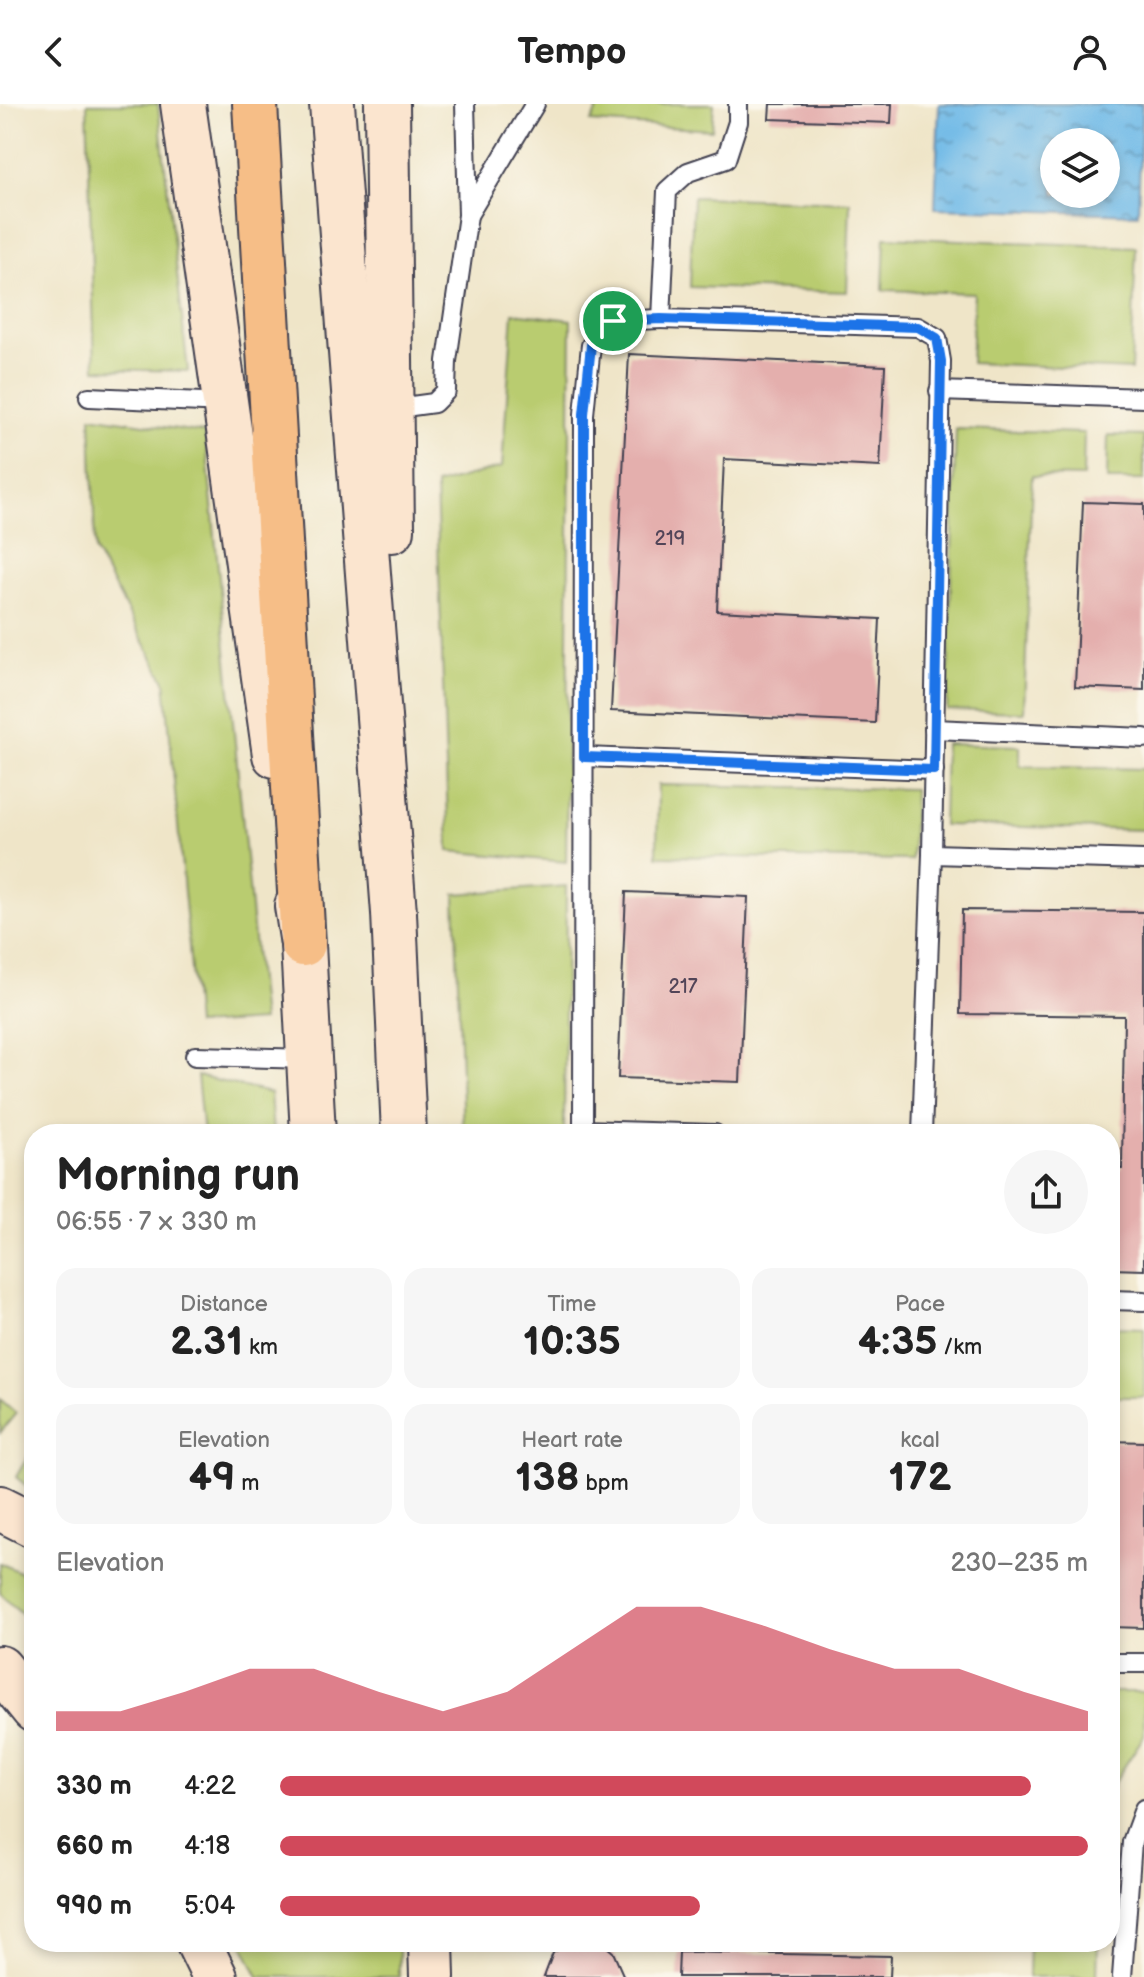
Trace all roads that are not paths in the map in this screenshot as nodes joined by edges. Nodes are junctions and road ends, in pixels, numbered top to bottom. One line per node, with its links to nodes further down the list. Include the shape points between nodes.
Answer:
1 (183, 104): 15 (main road)
2 (255, 104): 24 (highway)
3 (332, 104): 23 (main road)
4 (387, 104): 16 (main road)
5 (465, 104): 10 (lane)
6 (517, 104): 9 (lane)
7 (535, 104): 9 (lane)
8 (738, 104): 11 (lane, via 726,159 688,172 667,191)
9 (513, 141): 10 (lane)
10 (468, 215): 16 (lane, via 446,391 434,403)
11 (661, 319): 12 (lane, via 918,327 937,338); 19 (lane, via 613,321 591,345 584,414)
12 (939, 391): 14 (lane); 17 (lane)
13 (89, 397): 15 (lane)
14 (1144, 398)
15 (225, 403): 24 (main road)
16 (390, 409): 23 (main road)
17 (934, 729): 18 (lane); 20 (lane)
18 (1144, 738)
19 (584, 757): 20 (lane); 29 (lane)
20 (934, 770): 21 (lane)
21 (932, 854): 22 (lane); 30 (lane)
22 (1144, 860)
23 (394, 913): 28 (main road)
24 (303, 944): 26 (main road)
25 (195, 1056): 26 (lane)
26 (309, 1059): 27 (main road)
27 (312, 1124)
28 (404, 1124)
29 (583, 1124)
30 (922, 1124)
31 (1120, 1300): 32 (lane)
32 (1144, 1301)
33 (0, 1508): 34 (main road)
34 (24, 1520)
35 (1120, 1663): 36 (lane)
36 (1144, 1663)
37 (0, 1668): 39 (main road)
38 (0, 1698): 40 (main road)
39 (24, 1698)
40 (24, 1716)
41 (1144, 1809): 46 (lane, via 1132,1842)
42 (203, 1952): 44 (main road)
43 (431, 1952): 45 (main road)
44 (215, 1977)
45 (432, 1977)
46 (1122, 1977)

